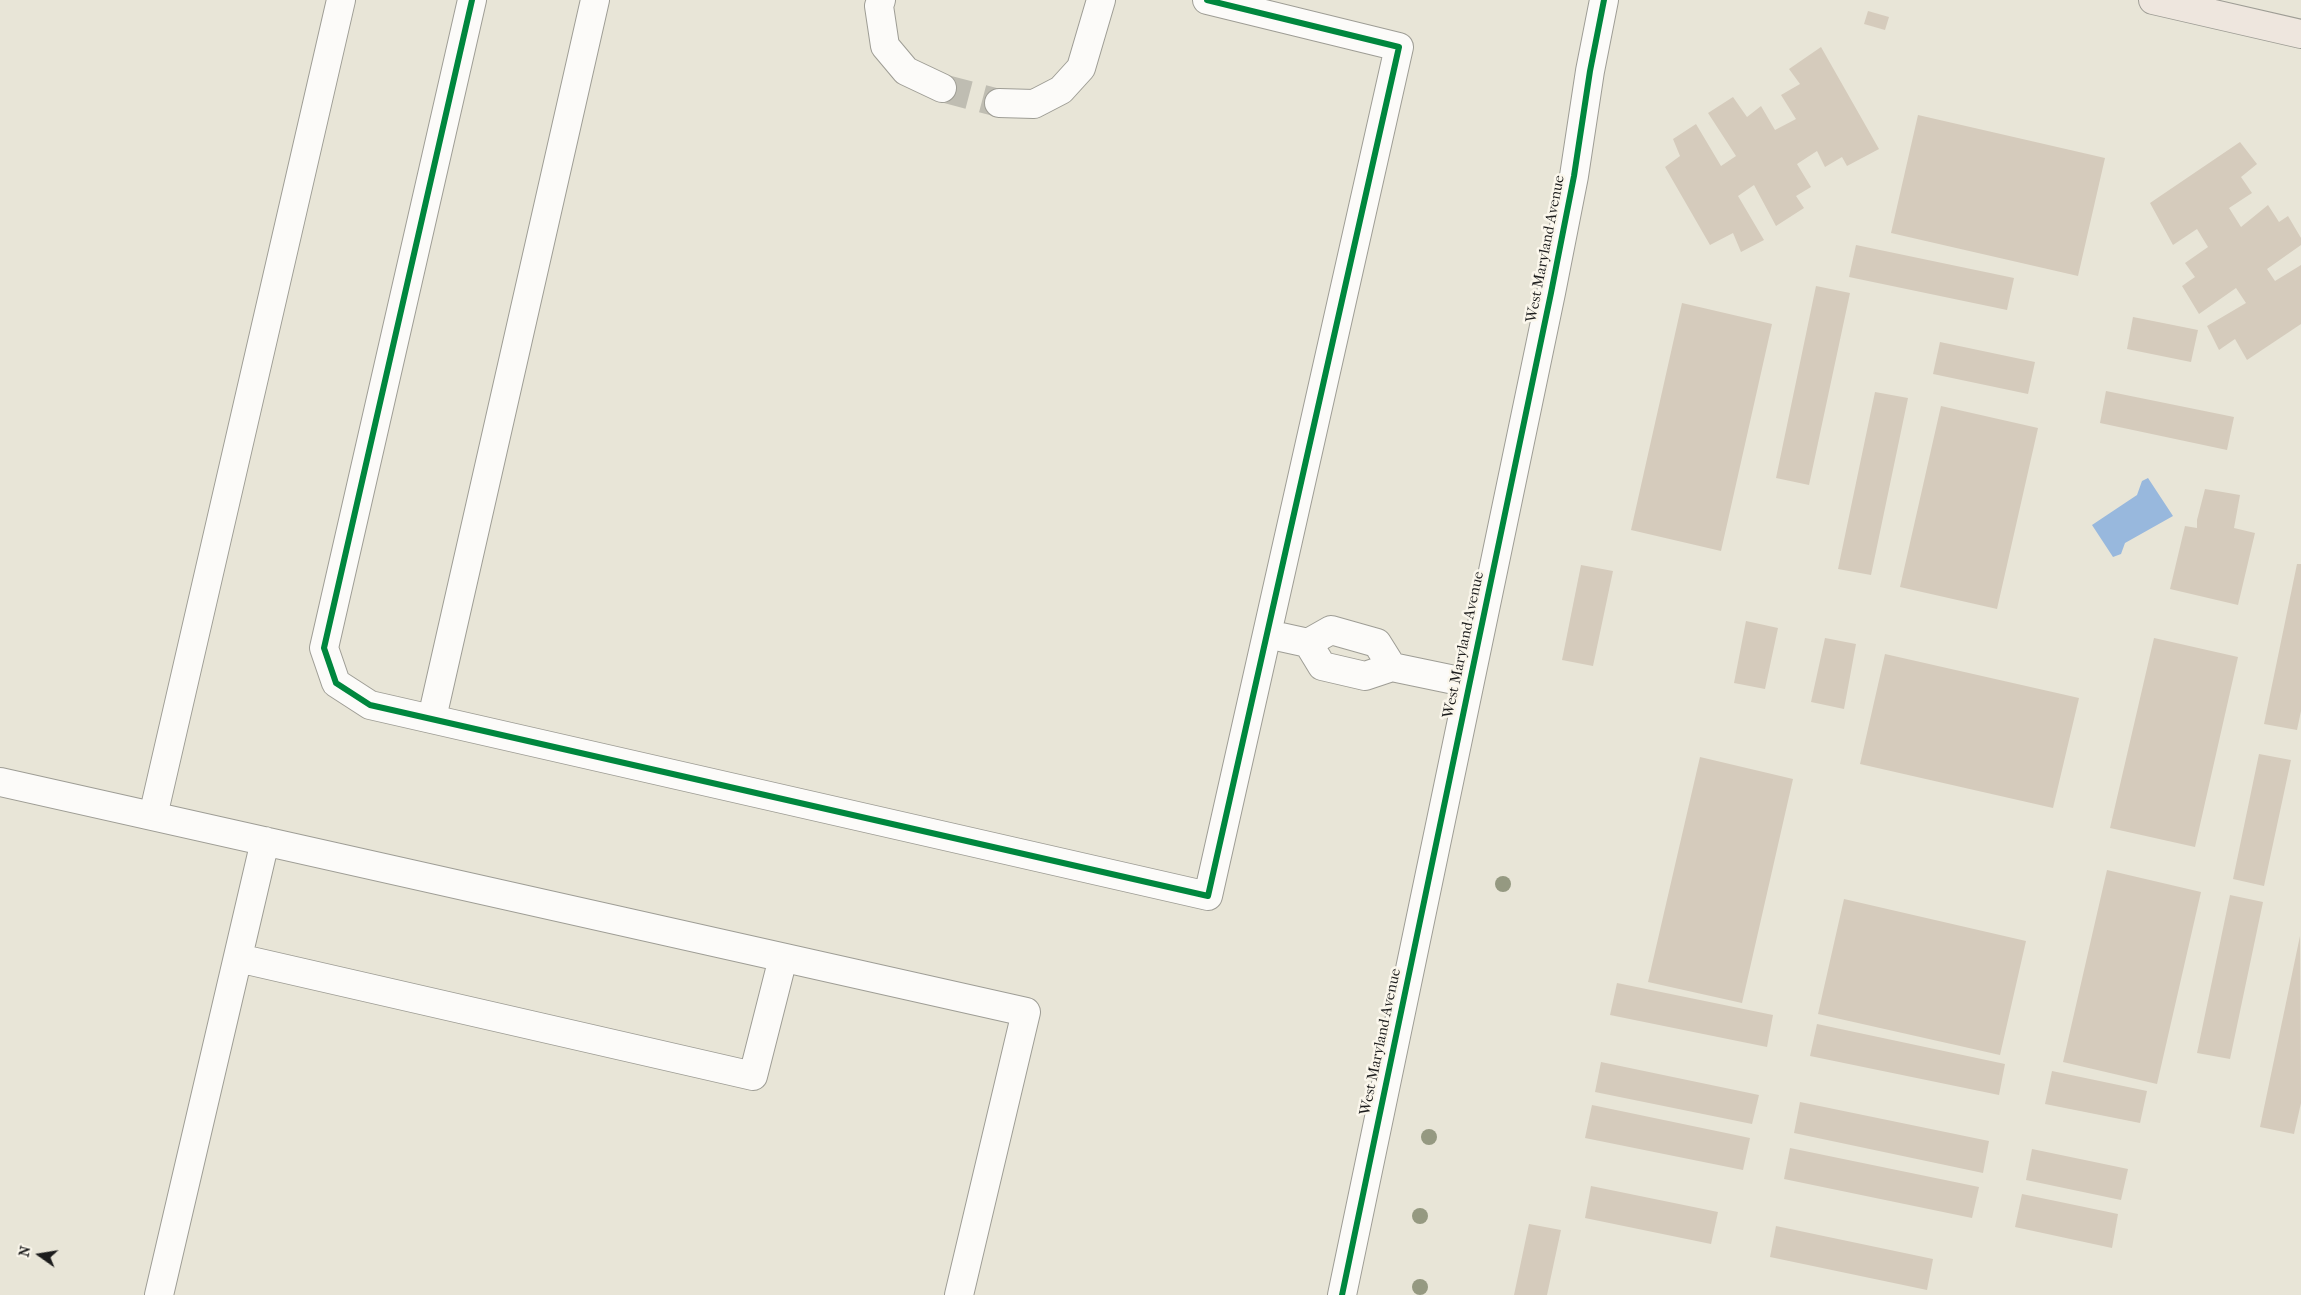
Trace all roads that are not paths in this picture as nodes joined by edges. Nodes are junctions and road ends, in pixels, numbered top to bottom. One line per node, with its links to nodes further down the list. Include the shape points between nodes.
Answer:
1 (341, 0): 18 (street)
2 (472, 0): 16 (street, via 324,648 336,683 370,704)
3 (595, 0): 16 (street)
4 (881, 0): 10 (street, via 879,6 885,46 906,71)
5 (1102, 0): 11 (street, via 1081,68 1061,90 1034,104)
6 (1207, 0): 12 (street, via 1399,47)
7 (1604, 0): 15 (street, West Maryland Avenue, via 1556,264)
8 (2153, 0): 9 (main road)
9 (2301, 34)
10 (942, 88)
11 (999, 103)
12 (1267, 634): 13 (street); 16 (street, via 1208,896)
13 (1308, 643): 14 (street, via 1322,666 1365,676); 14 (street, via 1331,630 1368,640 1376,643)
14 (1392, 667): 15 (street)
15 (1468, 683): 24 (street, West Maryland Avenue)
16 (432, 718)
17 (0, 782): 18 (street)
18 (153, 816): 19 (street)
19 (265, 841): 20 (street); 21 (street)
20 (238, 958): 21 (street, via 753,1076); 22 (street)
21 (783, 958): 23 (street, via 1026,1012)
22 (159, 1295)
23 (959, 1295)
24 (1342, 1295)

